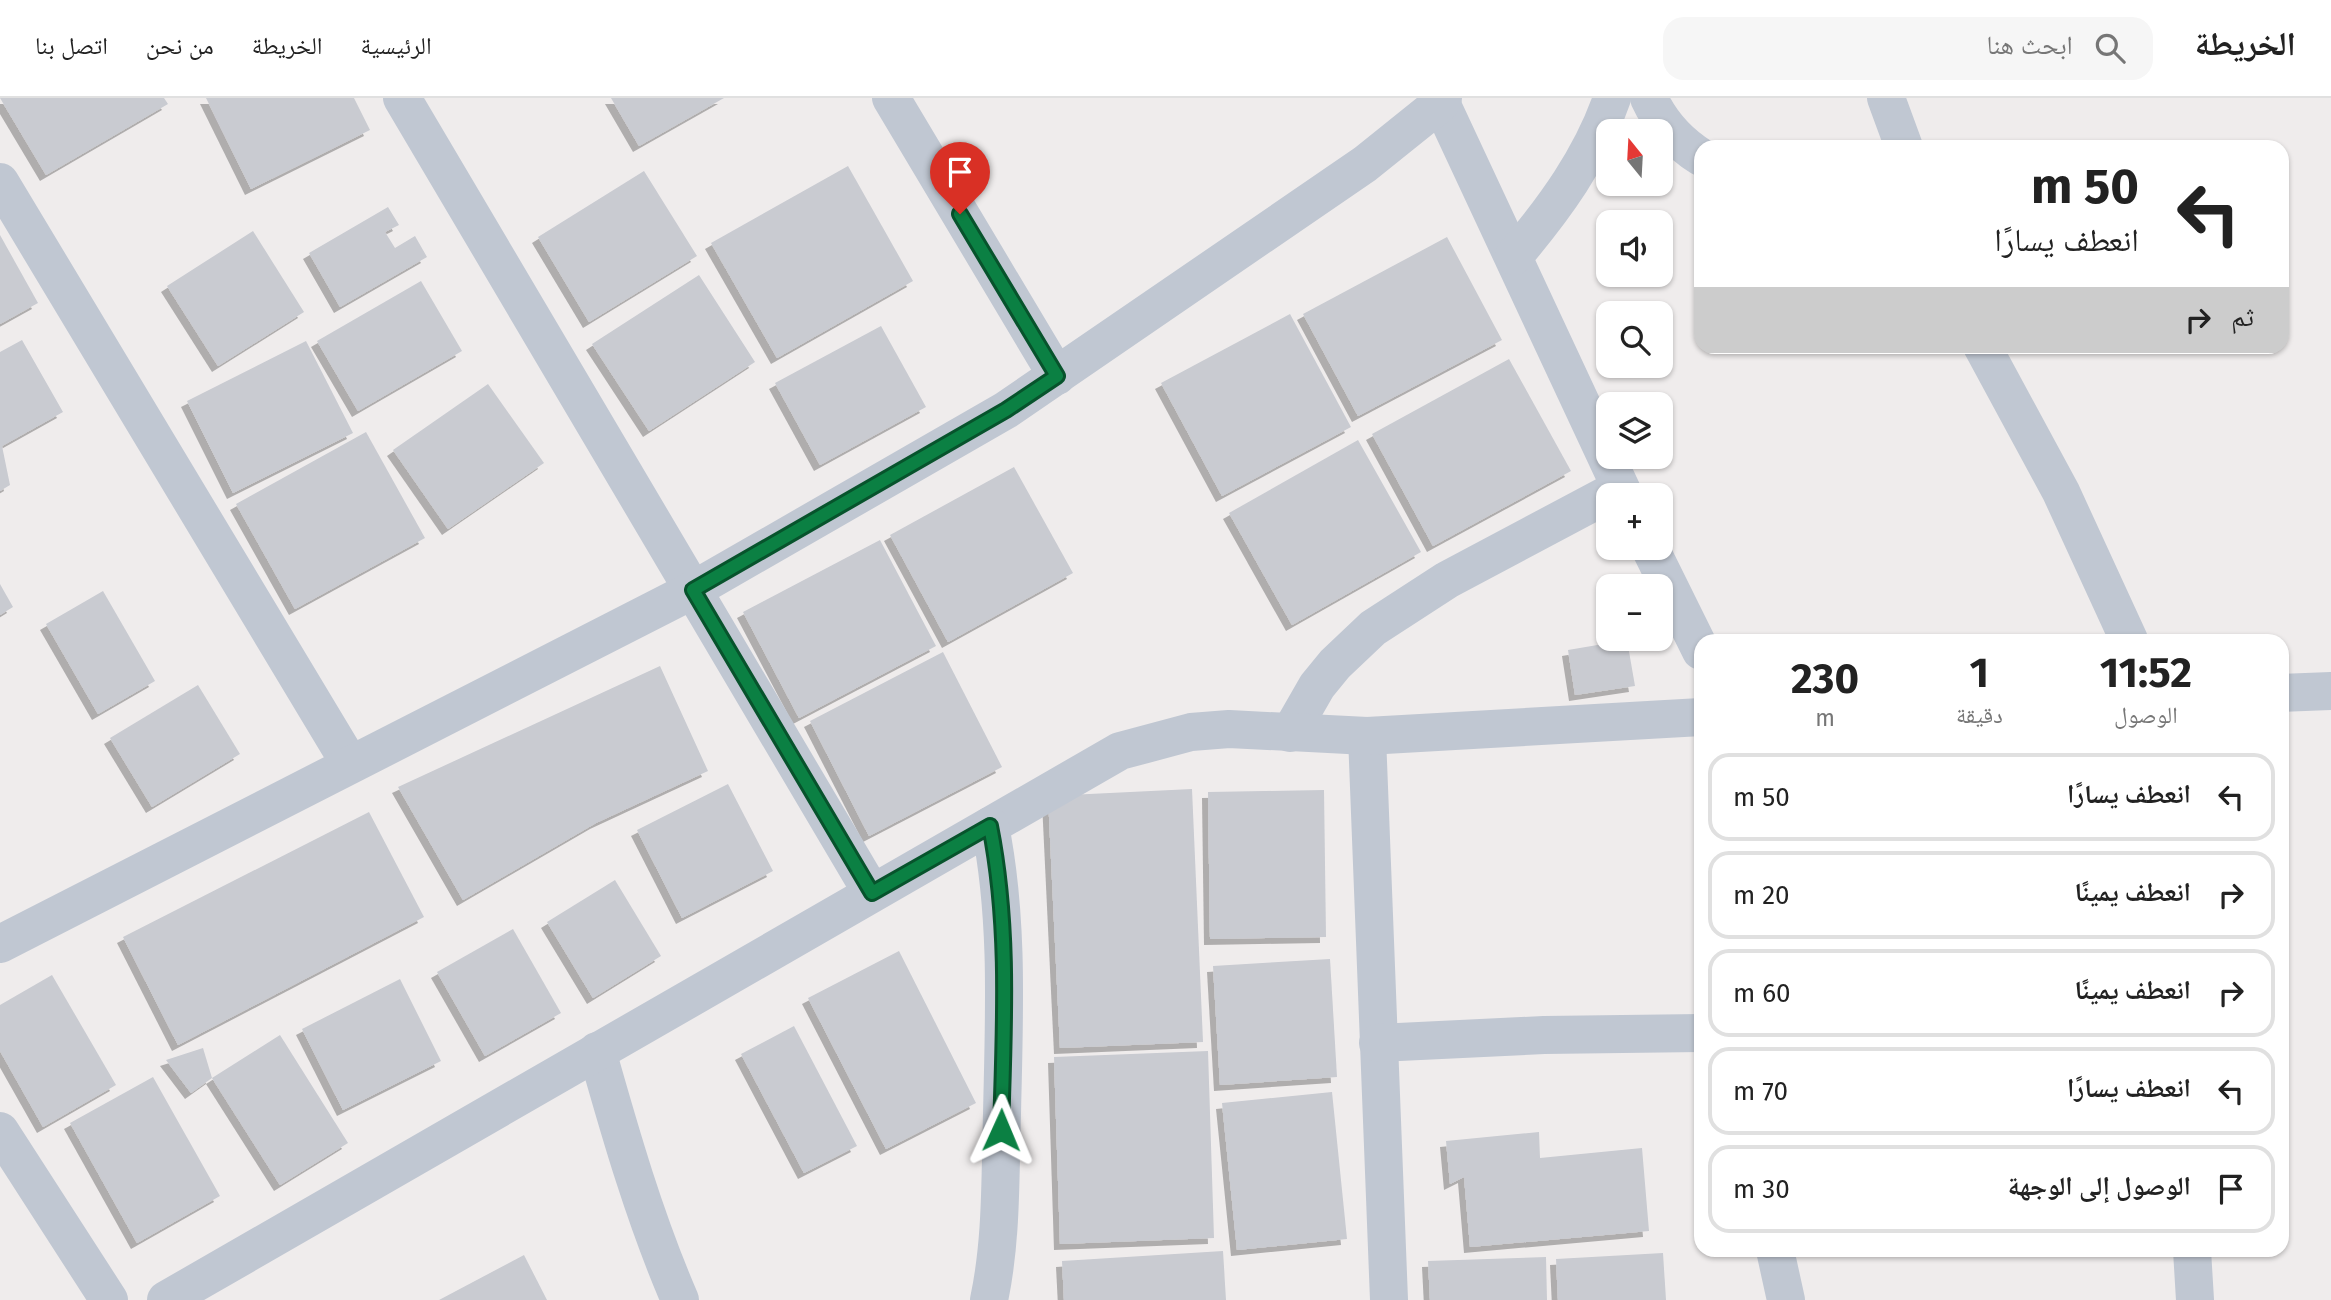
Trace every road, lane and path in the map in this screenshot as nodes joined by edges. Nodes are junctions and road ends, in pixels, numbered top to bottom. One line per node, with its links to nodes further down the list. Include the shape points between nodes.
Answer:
1 (402, 98): 16 (street)
2 (891, 98): 12 (street)
3 (1612, 98): 10 (street, via 1581,163)
4 (1649, 98): 8 (street, via 1669,130)
5 (1886, 98): 7 (street)
6 (1442, 101): 10 (street); 12 (street, via 1364,164)
7 (1901, 140)
8 (1694, 151)
9 (0, 182): 24 (street)
10 (1514, 256): 13 (street)
11 (1986, 354): 17 (street, via 2061,492)
12 (1057, 376): 16 (street)
13 (1618, 483)
14 (1596, 504): 22 (street, via 1436,587 1373,628 1317,685)
15 (1656, 560): 18 (street)
16 (693, 590): 24 (street); 26 (street)
17 (2126, 634)
18 (1694, 637)
19 (2331, 691): 20 (street)
20 (2289, 693)
21 (1694, 717): 23 (street)
22 (1290, 733): 23 (street); 25 (street, via 1230,730 1156,739 1085,768)
23 (1367, 736): 29 (street)
24 (350, 764): 27 (street)
25 (990, 826): 26 (street); 37 (street, via 1002,920 1003,1027 999,1233)
26 (872, 893): 30 (street)
27 (0, 944)
28 (1694, 1033): 29 (street)
29 (1378, 1043): 38 (street)
30 (597, 1051): 34 (street); 36 (street, via 656,1246)
31 (0, 1131): 35 (street)
32 (1777, 1257): 39 (street)
33 (2192, 1257): 40 (street)
34 (171, 1299)
35 (109, 1300)
36 (680, 1300)
37 (989, 1300)
38 (1389, 1300)
39 (1786, 1300)
40 (2195, 1300)

